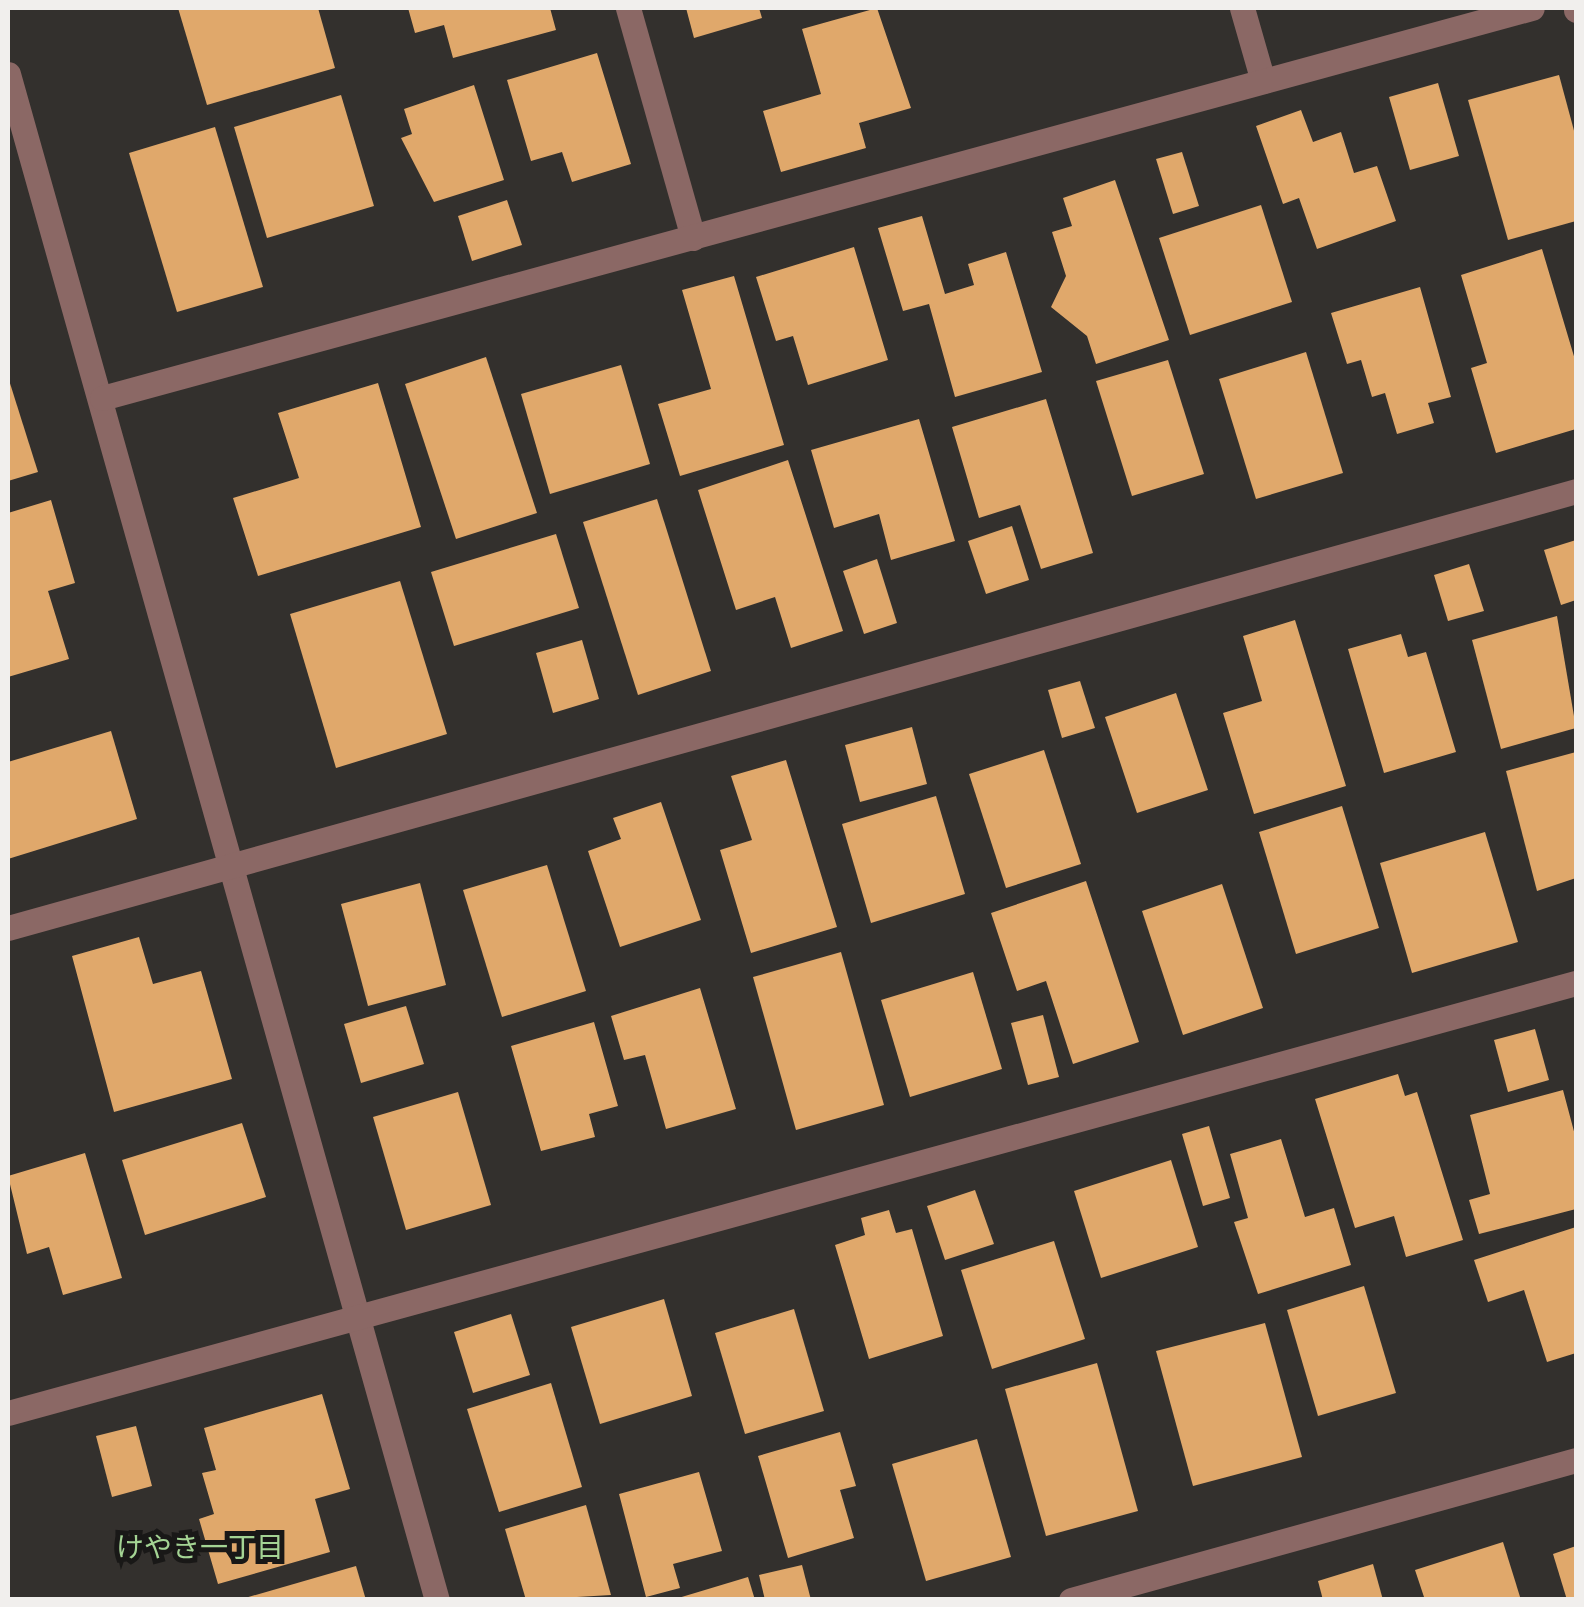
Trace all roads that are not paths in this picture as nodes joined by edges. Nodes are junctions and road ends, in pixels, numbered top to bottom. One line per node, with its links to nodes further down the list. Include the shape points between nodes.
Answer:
1 (628, 8): 6 (street)
2 (1242, 8): 5 (street)
3 (1532, 8): 5 (street)
4 (8, 74): 7 (street)
5 (1262, 81): 6 (street)
6 (693, 238): 7 (street)
7 (102, 398): 9 (street)
8 (1576, 491): 9 (street)
9 (233, 868): 10 (street); 12 (street)
10 (8, 928)
11 (1576, 983): 12 (street)
12 (357, 1314): 13 (street); 15 (street)
13 (8, 1413)
14 (1576, 1460): 16 (street)
15 (436, 1600)
16 (1071, 1600)

